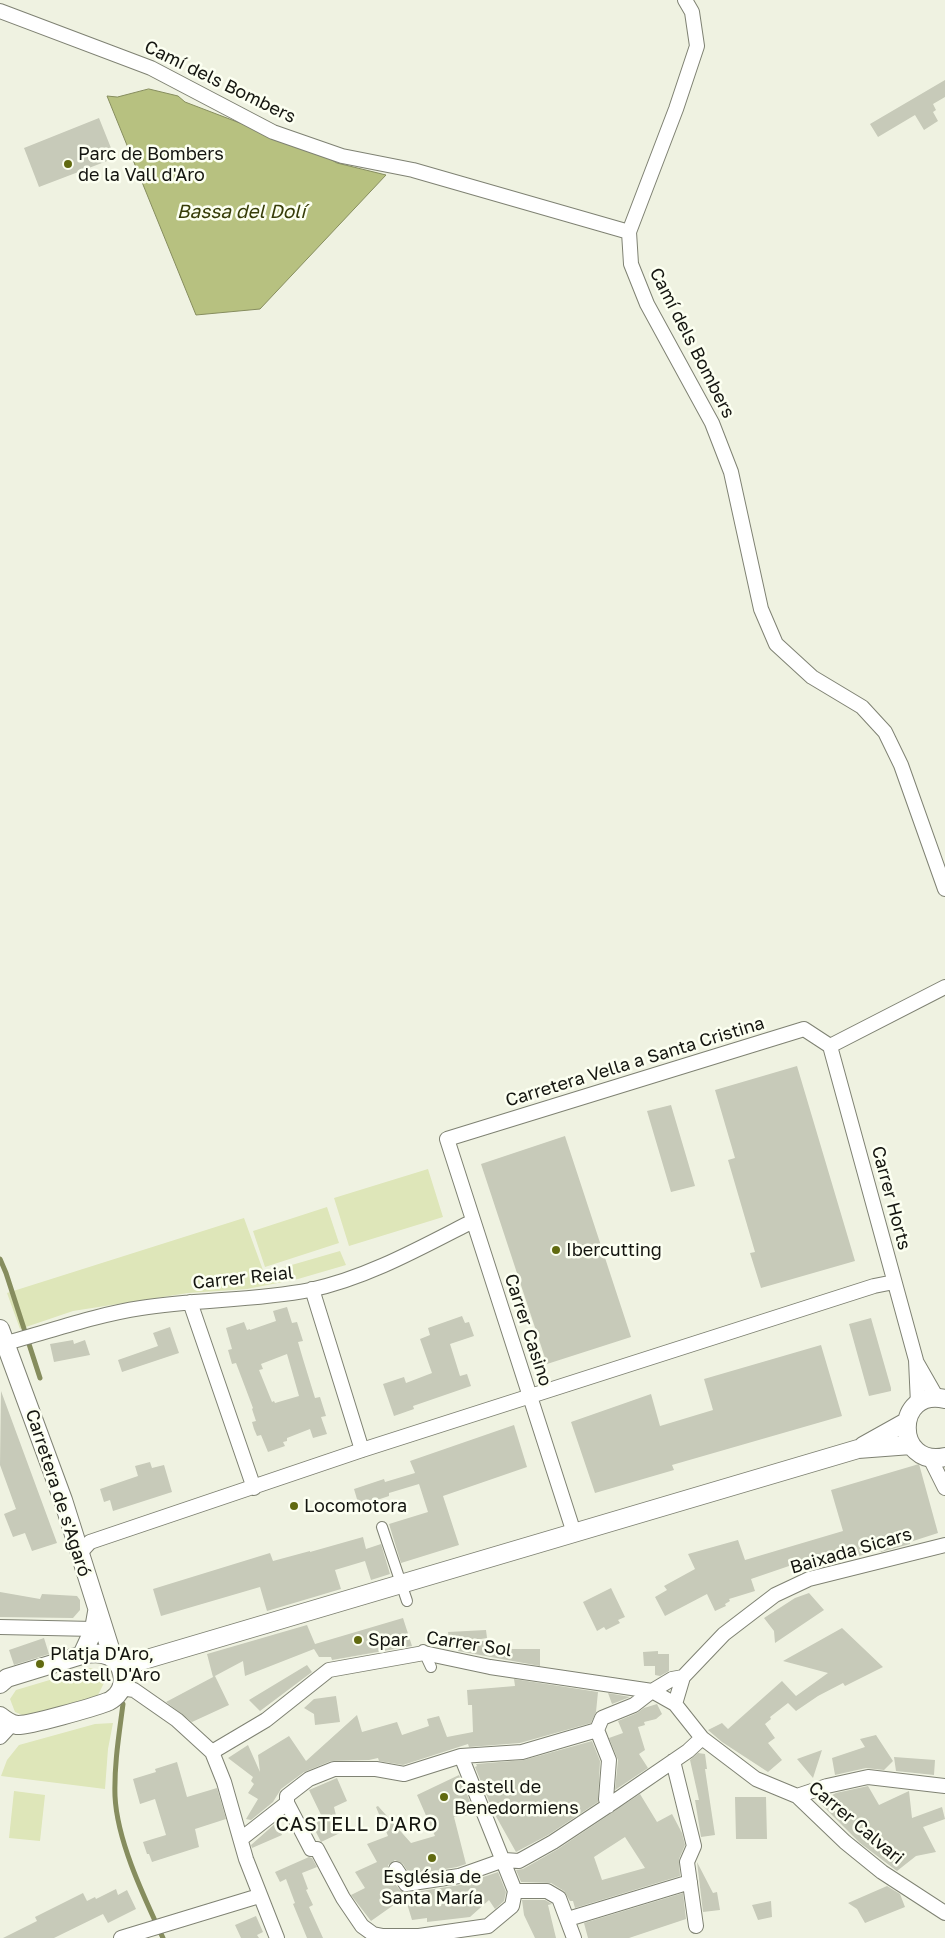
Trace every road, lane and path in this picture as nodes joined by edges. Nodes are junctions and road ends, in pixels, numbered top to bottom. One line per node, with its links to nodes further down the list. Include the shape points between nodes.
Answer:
1 (685, 0): 3 (street, via 692,12 697,46)
2 (0, 11): 3 (street, Camí dels Bombers, via 151,68 272,132 342,156 413,170)
3 (629, 232): 4 (street, Camí dels Bombers, via 631,264 647,304 712,423 731,472 761,609 776,644 812,677 862,707 885,732 901,765)
4 (945, 888)
5 (945, 987): 6 (street)
6 (830, 1046): 7 (street, Carretera Vella a Santa Cristina, via 804,1029); 9 (street, Carrer Horts)
7 (447, 1139): 8 (street, Carrer Casino)
8 (473, 1221): 10 (street, Carrer Reial, via 380,1268); 14 (street, Carrer Casino)
9 (894, 1282): 13 (street, Carrer Horts); 14 (street)
10 (312, 1289): 11 (street, Carrer Reial, via 254,1298); 20 (street)
11 (190, 1302): 12 (street, Carrer Reial, via 98,1316); 22 (street)
12 (7, 1344): 27 (street, Carretera de s'Agaró, via 64,1500)
13 (916, 1360): 15 (street, Carrer Horts); 16 (street, Carrer Horts)
14 (530, 1396): 20 (street); 25 (street, Carrer Casino)
15 (941, 1398): 16 (street, via 927,1399)
16 (918, 1404): 17 (street)
17 (906, 1422): 18 (street); 19 (street)
18 (911, 1446): 19 (street); 21 (street, via 922,1455)
19 (858, 1449): 25 (street)
20 (362, 1450): 22 (street)
21 (938, 1457): 23 (street)
22 (254, 1488): 27 (street, via 90,1542)
23 (945, 1488)
24 (382, 1527): 28 (street)
25 (574, 1533): 28 (street)
26 (945, 1544): 36 (street, Baixada Sicars, via 809,1579 775,1595 724,1634)
27 (79, 1554): 29 (street, Carretera de s'Agaró)
28 (404, 1593): 34 (street)
29 (98, 1611): 31 (street); 34 (street, Carretera de s'Agaró)
30 (0, 1627): 31 (street)
31 (94, 1629): 33 (street)
32 (423, 1650): 35 (street); 39 (street, Carrer Sol, via 490,1667); 45 (street, Carrer Sol, via 330,1670 266,1720)
33 (82, 1655): 34 (street, via 100,1653); 37 (street, via 8,1678)
34 (116, 1663): 38 (street, Carretera de s'Agaró, via 123,1678)
35 (430, 1667)
36 (683, 1676): 39 (street, Baixada Sicars); 40 (street)
37 (0, 1684)
38 (121, 1688): 41 (street, via 106,1703 24,1725); 45 (street, via 134,1690 177,1720)
39 (652, 1691): 40 (street, Carrer Sol); 42 (street, Baixada Sicars, via 634,1705 602,1718)
40 (675, 1704): 44 (street, Carrer Calvari)
41 (6, 1720): 43 (street)
42 (597, 1730): 46 (street, via 522,1752); 51 (street, via 609,1760)
43 (0, 1737)
44 (702, 1738): 47 (street); 49 (street, Carrer Calvari, via 756,1778)
45 (212, 1752): 52 (street)
46 (459, 1753): 50 (street, via 404,1774 376,1769 334,1769 309,1779 287,1796); 53 (street)
47 (673, 1762): 51 (street); 55 (street, via 694,1846 687,1862)
48 (945, 1786): 49 (street, via 868,1777)
49 (797, 1796): 58 (street, Carrer Calvari, via 882,1872)
50 (287, 1803): 52 (street); 56 (street, via 311,1849 317,1849 343,1898 362,1926 373,1934 419,1936 488,1926 512,1906)
51 (608, 1806): 53 (street, via 519,1861)
52 (241, 1839): 57 (street)
53 (504, 1860): 54 (street, via 459,1876 406,1884); 56 (street)
54 (396, 1869)
55 (690, 1882): 59 (street); 60 (street)
56 (515, 1891): 59 (street, via 547,1891 559,1898)
57 (259, 1896): 61 (street); 62 (street)
58 (945, 1913)
59 (568, 1919): 63 (street)
60 (696, 1926)
61 (121, 1938)
62 (277, 1938)
63 (574, 1938)

